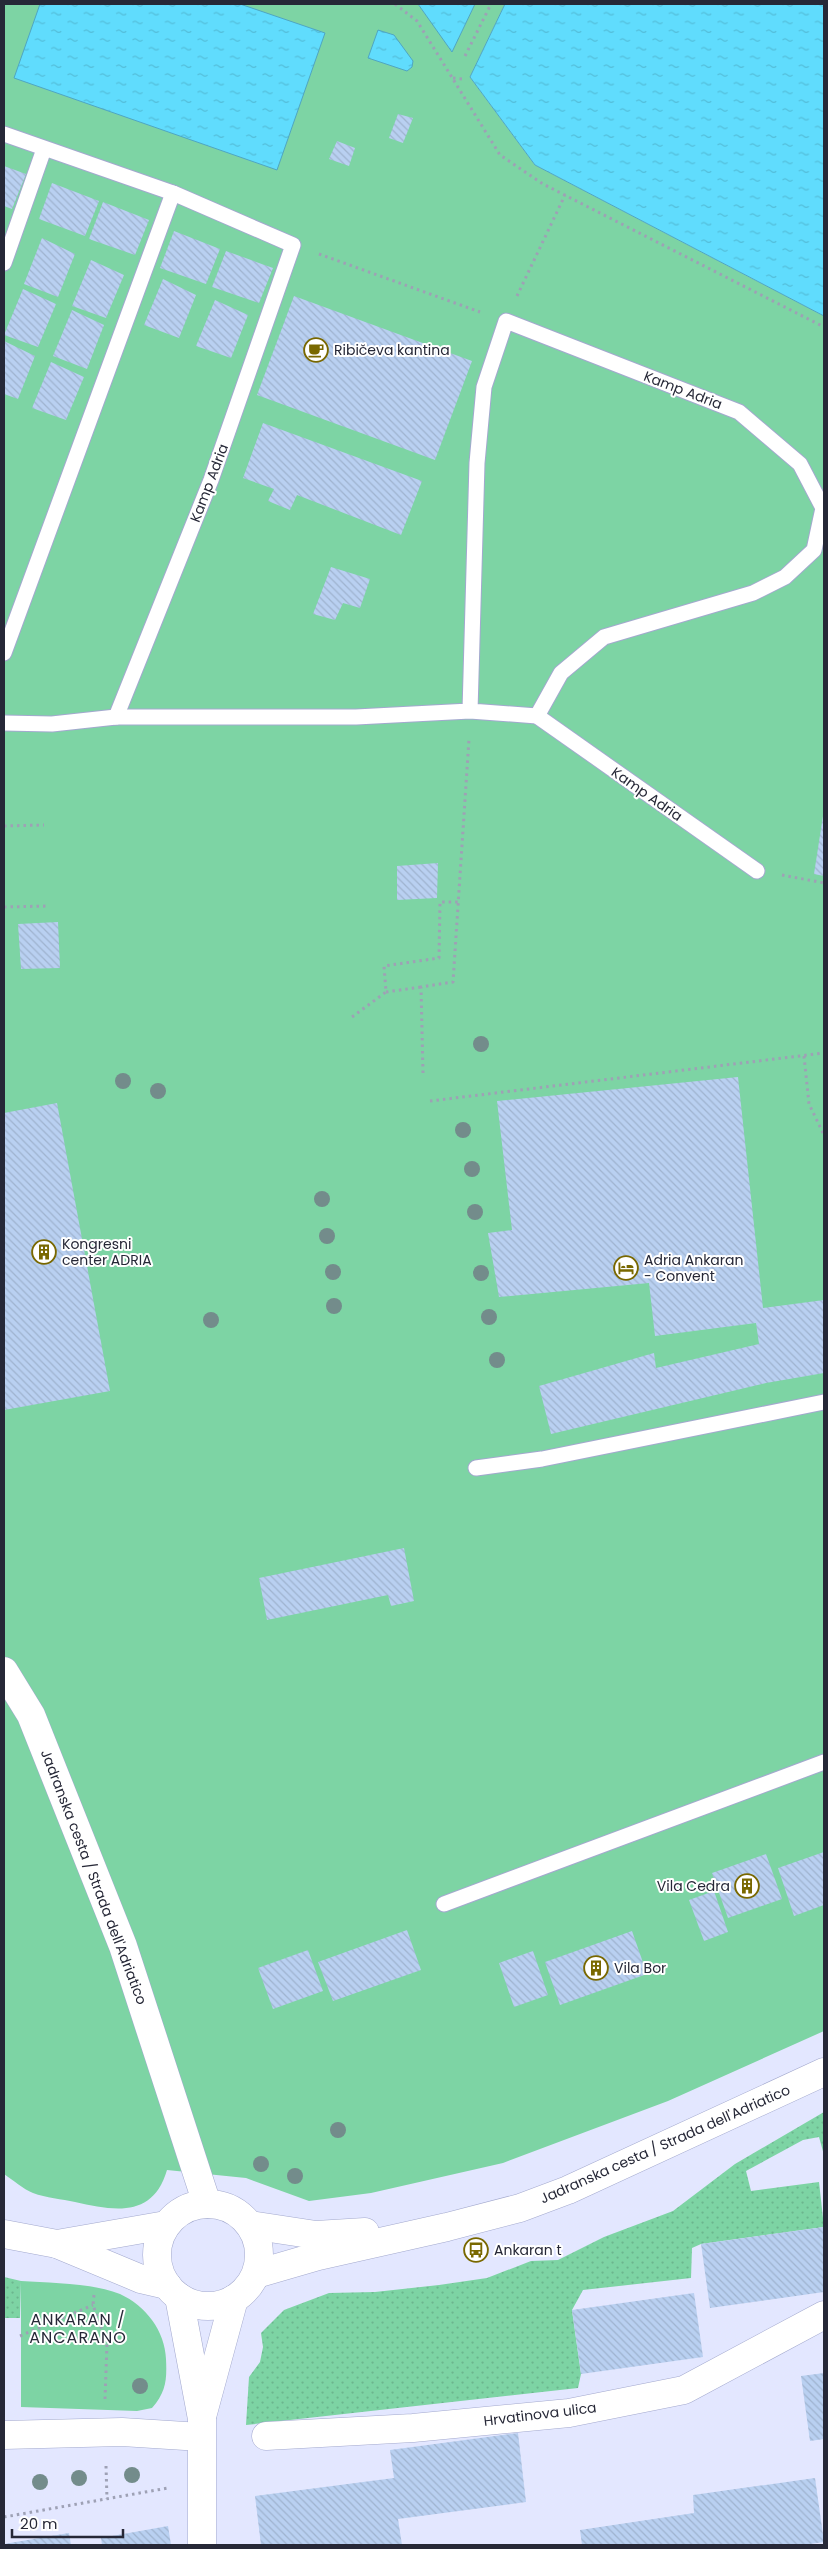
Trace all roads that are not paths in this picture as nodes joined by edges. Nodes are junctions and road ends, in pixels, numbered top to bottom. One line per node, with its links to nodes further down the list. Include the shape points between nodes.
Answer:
1 (4, 134): 2 (lane)
2 (44, 149): 3 (lane); 4 (lane)
3 (173, 193): 6 (lane); 9 (lane, Kamp Adria, via 294,245 211,480)
4 (4, 263)
5 (824, 509): 7 (lane, Kamp Adria, via 800,464 739,412 506,321 484,387 477,463); 8 (lane, Kamp Adria, via 814,550 785,577 753,593 604,637 561,673)
6 (4, 653)
7 (470, 710): 8 (lane); 9 (lane, via 356,717)
8 (537, 716): 11 (lane, Kamp Adria)
9 (116, 717): 10 (lane, via 52,724)
10 (4, 724)
11 (757, 871)
12 (824, 1402): 13 (lane, via 542,1459)
13 (476, 1468)
14 (4, 1672): 18 (street, Jadranska cesta / Strada dell'Adriatico, via 31,1715 123,1946)
15 (824, 1762): 16 (lane)
16 (444, 1904)
17 (824, 2072): 21 (street, Jadranska cesta / Strada dell'Adriatico, via 568,2190 520,2208)
18 (206, 2204): 19 (street, via 191,2206); 20 (street, via 222,2205 238,2213)
19 (166, 2225): 23 (street); 25 (street, via 157,2255 159,2271)
20 (250, 2226): 21 (street, Jadranska cesta / Strada dell'Adriatico, via 316,2235); 24 (street, via 258,2240 260,2258)
21 (447, 2228): 24 (street, Jadranska cesta / Strada dell'Adriatico, via 318,2256)
22 (4, 2234): 23 (street)
23 (57, 2244): 25 (street)
24 (256, 2274): 26 (street)
25 (173, 2291): 26 (street, via 192,2303 206,2306); 28 (street)
26 (234, 2299): 28 (street)
27 (824, 2315): 30 (street, Hrvatinova ulica, via 684,2390 569,2413 413,2428)
28 (202, 2428): 29 (street); 31 (street)
29 (4, 2435)
30 (266, 2436)
31 (202, 2545)

